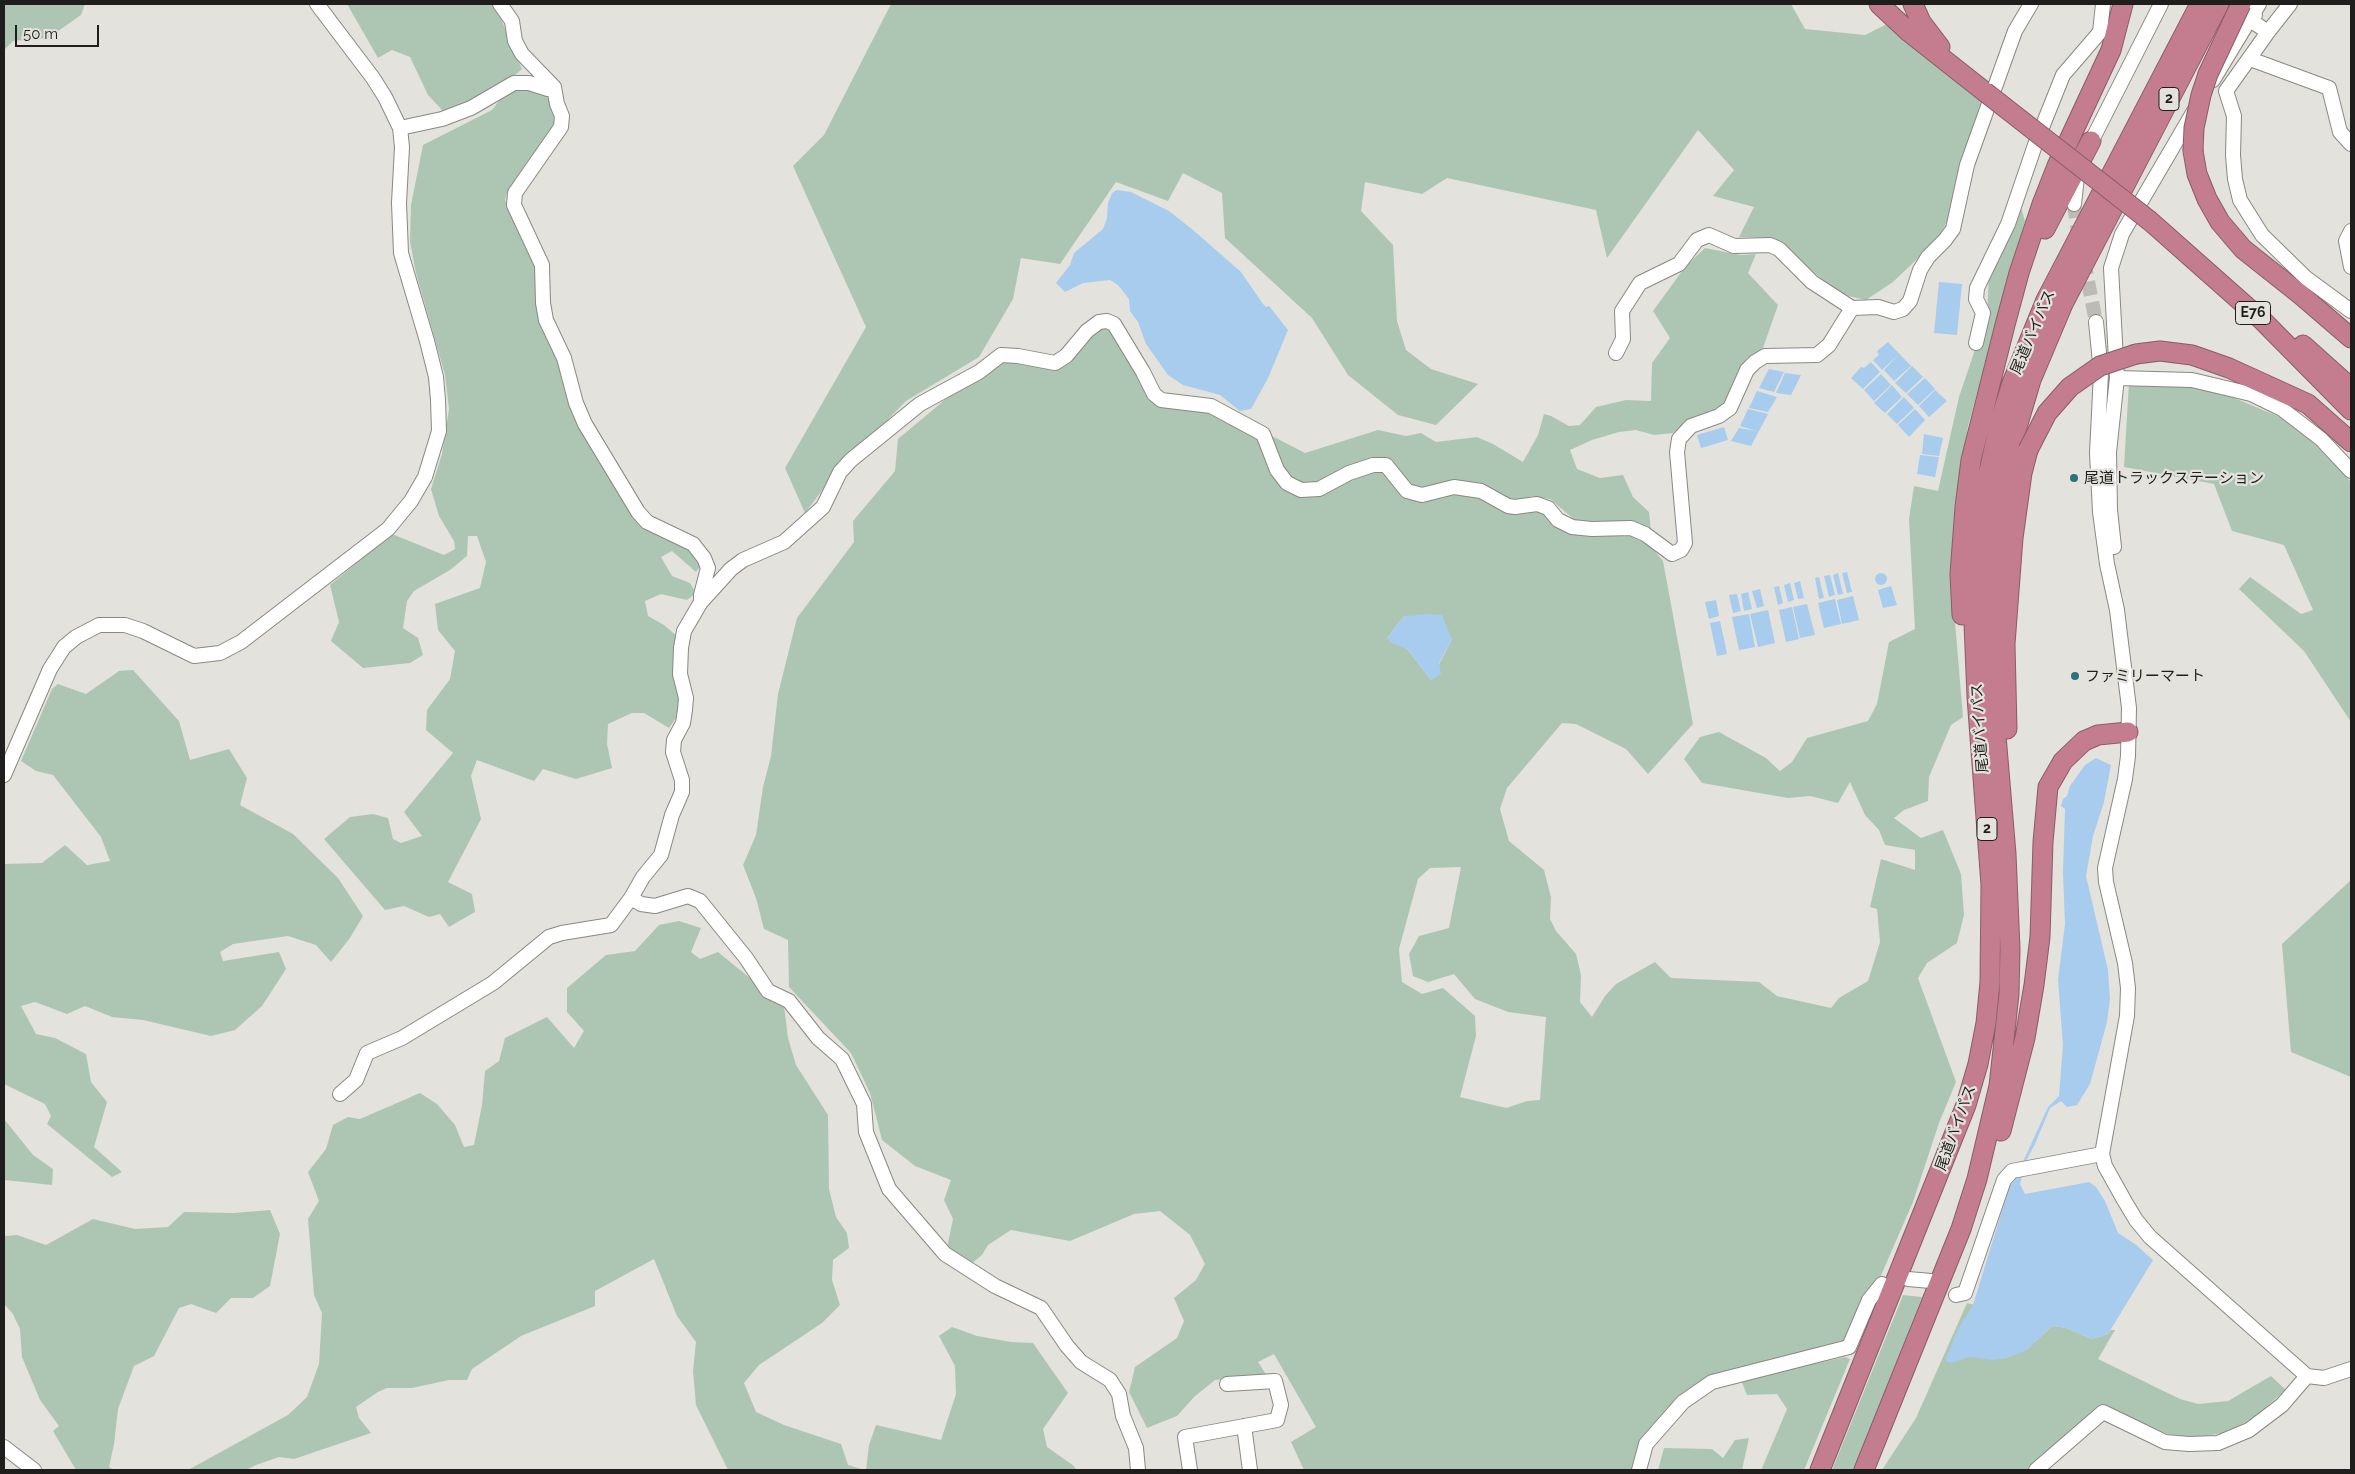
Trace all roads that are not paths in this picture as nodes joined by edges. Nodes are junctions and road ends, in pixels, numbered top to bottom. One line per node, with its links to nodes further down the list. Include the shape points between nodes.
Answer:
1 (317, 4): 23 (street, via 386,97)
2 (500, 4): 21 (street, via 508,14 522,54)
3 (1879, 4): 18 (highway)
4 (1896, 4): 18 (highway, via 1909,27)
5 (1913, 4): 19 (highway, via 1929,35)
6 (1924, 4): 19 (highway, via 1932,32)
7 (2031, 4): 30 (street, via 2015,31 1967,165 1953,229 1928,257 1903,309 1894,312 1878,307)
8 (2104, 4): 35 (street, via 2100,32 2063,75 2008,224 1977,288 1976,299 1983,313)
9 (2123, 4): 33 (highway, via 2111,50 2039,212)
10 (2161, 4): 24 (street)
11 (2200, 4): 46 (highway, 尾道バイパス / 2, via 2046,300 2000,421 1980,512 1974,599 1977,697)
12 (2219, 4): 48 (highway, 尾道バイパス / 2, via 2063,304 2031,380 2006,464 1998,510 1990,605 1993,700 2006,854 2010,950 2009,994)
13 (2259, 4): 16 (street)
14 (2268, 4): 16 (street)
15 (2290, 4): 17 (street)
16 (2246, 12): 17 (street); 34 (highway, bridge, via 2208,74 2201,95 2194,128 2197,174 2220,222 2243,249); 37 (street, via 2122,234 2111,268)
17 (2268, 32): 20 (street)
18 (1927, 46): 22 (highway)
19 (1947, 54): 22 (highway)
20 (2250, 59): 25 (street, via 2329,88 2340,132); 31 (street, via 2226,91 2234,116 2233,155 2240,200 2262,235 2306,278)
21 (554, 87): 23 (street, via 548,89 530,83 514,83 470,108 442,119); 42 (street, via 562,116 561,127 515,193 514,205 542,266 546,320 564,358 585,424 638,512 647,522 692,544 704,558 708,568)
22 (1986, 90): 27 (highway, bridge)
23 (400, 128): 45 (street, via 401,253 436,377 439,431 425,477 411,502 388,529 241,642 220,653 194,656 143,630 125,625 99,626 76,638 64,647 50,669)
24 (2091, 141): 26 (street, via 2078,171); 33 (highway, via 2040,240)
25 (2351, 144)
26 (2074, 204)
27 (2151, 219): 38 (highway, E76); 39 (highway, E76, via 2263,321)
28 (2351, 231): 29 (street, via 2346,241)
29 (2351, 267)
30 (1852, 308): 36 (street, via 1812,282 1779,249 1770,245 1734,246 1709,235 1697,240 1678,264 1640,284 1622,311 1624,339); 42 (street, via 1829,345 1817,355 1765,356 1755,362 1747,370 1730,408 1719,416 1691,426 1679,439 1677,452 1685,543 1681,550 1672,554 1631,528 1592,530 1572,527 1558,520 1548,508 1537,504 1508,506 1481,491 1454,487 1422,495 1407,491 1386,465 1373,465 1349,473 1319,489 1301,490 1287,483 1277,470 1263,434 1211,406 1161,400 1154,394 1114,324 1107,320 1098,322 1087,331 1056,363 1001,355 979,372 920,404 851,460 840,472 823,507 784,542 743,560 731,569)
31 (2351, 311)
32 (2096, 322): 43 (street, via 2100,373 2097,444 2100,512)
33 (2005, 325): 46 (highway, via 1970,460 1960,574 1963,641)
34 (2351, 338)
35 (1976, 343)
36 (1616, 353)
37 (2117, 378): 41 (street, via 2192,380 2251,394 2282,409 2321,438); 43 (street, via 2110,424 2109,480)
38 (2351, 388)
39 (2351, 410)
40 (2351, 442): 48 (highway, bridge, via 2308,404 2229,368 2192,355 2160,351 2136,354 2100,366 2070,387 2047,413 2028,450 2022,473 2013,538 2005,644 2007,756 2019,958 2010,1039)
41 (2351, 471)
42 (701, 602): 47 (street, via 684,631 681,648 680,674 686,698 683,724 674,740 673,752 682,780 682,792 661,855)
43 (2117, 610): 44 (street, via 2127,682)
44 (2128, 732): 50 (street, via 2125,779 2105,868 2125,962 2127,1016); 58 (highway, via 2098,734 2084,741 2062,760 2048,788 2043,834 2040,937 2025,1038 2013,1089 1968,1229 1921,1343)
45 (4, 775)
46 (1988, 837): 66 (highway, 尾道バイパス / 2, via 1990,982 1978,1064 1950,1148)
47 (631, 898): 49 (street, via 611,925 548,937 493,984 402,1038 367,1053 356,1080); 62 (street, via 641,904 655,906 688,896 700,901 768,991 788,1000 818,1038 842,1059 864,1104 866,1132 889,1189 945,1254 995,1286 1041,1308 1081,1362 1110,1380 1119,1394 1123,1416 1136,1448)
48 (1999, 1086): 58 (highway, 尾道バイパス / 2, via 1980,1170 1964,1220)
49 (340, 1094)
50 (2102, 1154): 54 (street, via 2012,1171 2004,1180 1965,1293); 56 (street, via 2124,1200 2150,1237)
51 (1908, 1279): 52 (street)
52 (1931, 1281)
53 (1882, 1284): 65 (street, via 1869,1300 1849,1348 1712,1382 1683,1402 1646,1444)
54 (1956, 1295)
55 (2351, 1369): 56 (street, via 2324,1378)
56 (2307, 1376): 68 (street, via 2282,1405 2249,1430 2218,1443 2165,1442 2103,1412)
57 (1227, 1384): 59 (street, via 1275,1381 1281,1405 1277,1420)
58 (1897, 1390): 67 (highway, 尾道バイパス / 2)
59 (1244, 1426): 63 (street, via 1185,1436); 64 (street)
60 (4, 1447): 61 (street)
61 (34, 1470)
62 (1138, 1470)
63 (1190, 1470)
64 (1250, 1470)
65 (1640, 1470)
66 (1820, 1470)
67 (1864, 1470)
68 (2036, 1470)

